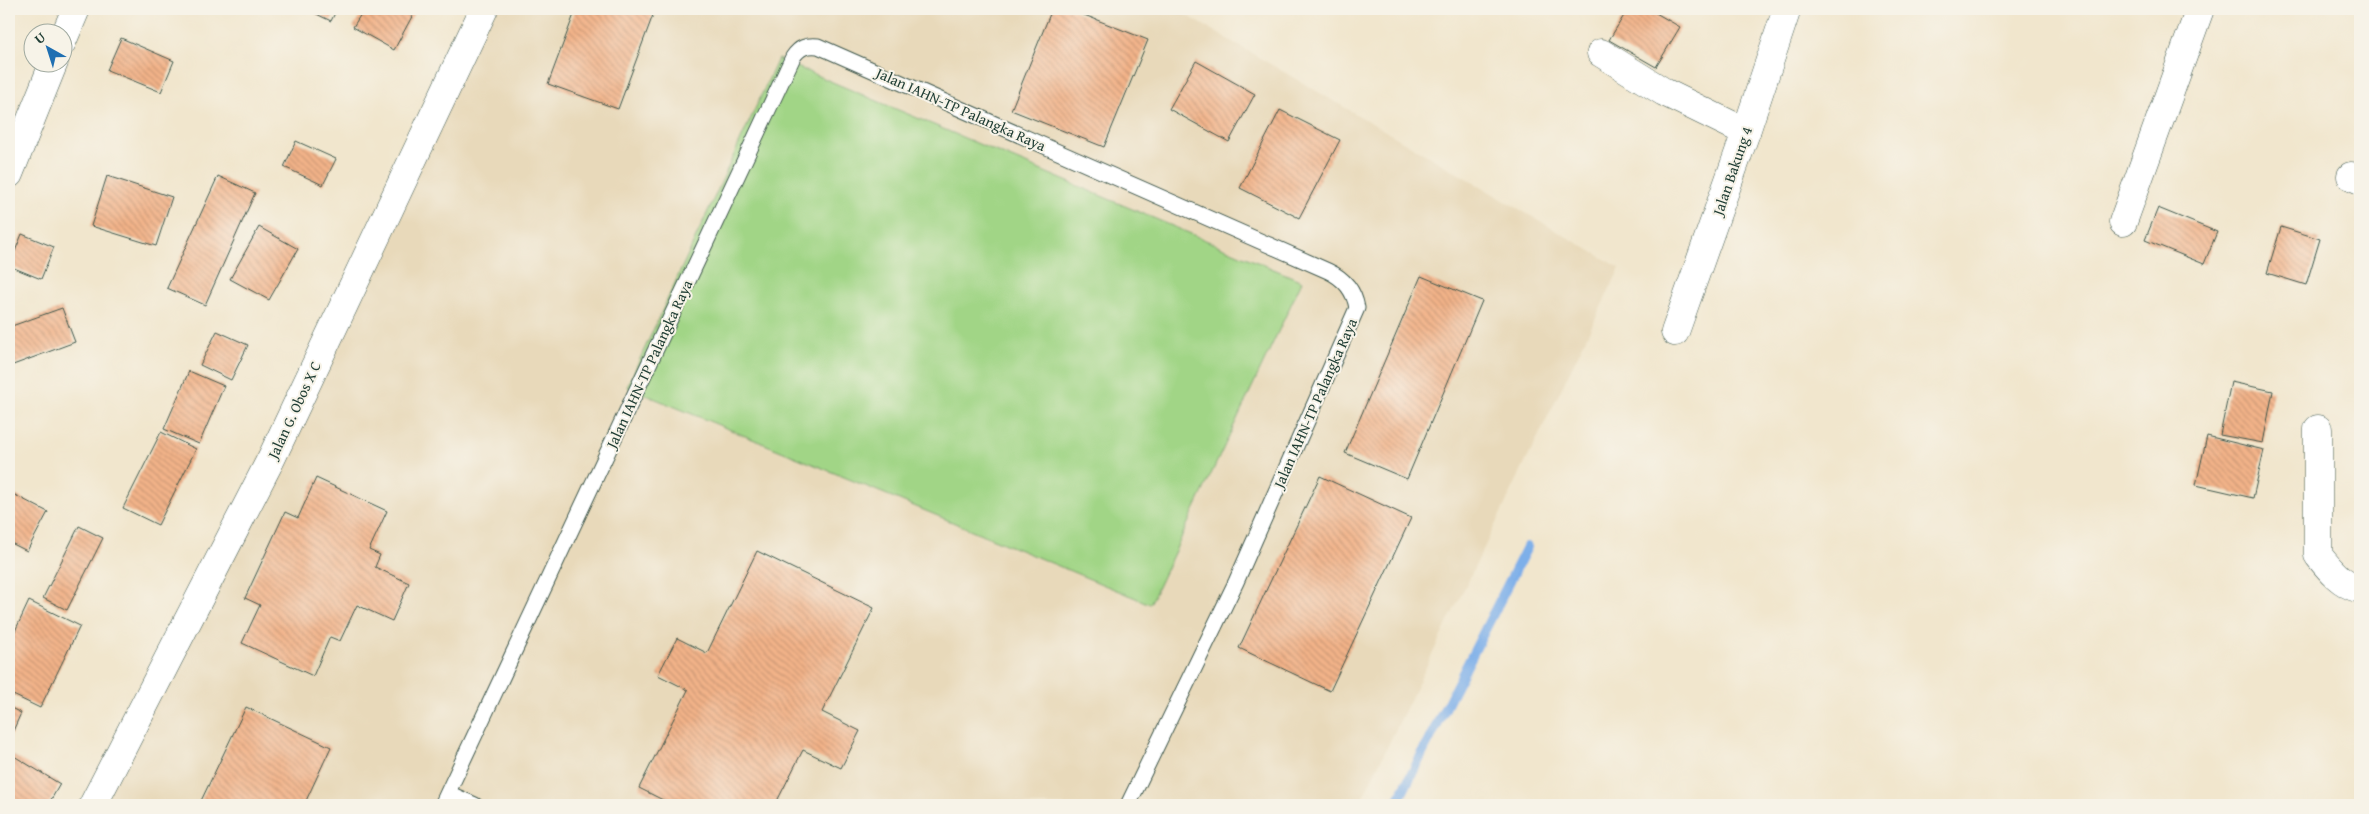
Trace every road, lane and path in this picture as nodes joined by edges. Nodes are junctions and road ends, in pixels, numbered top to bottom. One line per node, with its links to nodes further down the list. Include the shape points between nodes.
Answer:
1 (76, 9): 5 (street)
2 (484, 9): 15 (street, Jalan G. Obos X C, via 272,457)
3 (1787, 9): 8 (street, Jalan Bakung 4)
4 (2200, 9): 10 (street)
5 (70, 22)
6 (1601, 53): 8 (street, via 1664,92)
7 (50, 72): 9 (street)
8 (1746, 132): 11 (street, Jalan Bakung 4)
9 (9, 174)
10 (2123, 222)
11 (1675, 332)
12 (2318, 429): 13 (street, via 2318,555 2330,572)
13 (2360, 590)
14 (445, 799): 16 (lane, Jalan IAHN-TP Palangka Raya); 17 (lane, Jalan IAHN-TP Palangka Raya, via 793,57 808,45 827,50 1328,271 1342,278 1356,299 1357,308 1240,573)
15 (93, 805)
16 (475, 805)
17 (1128, 805)

